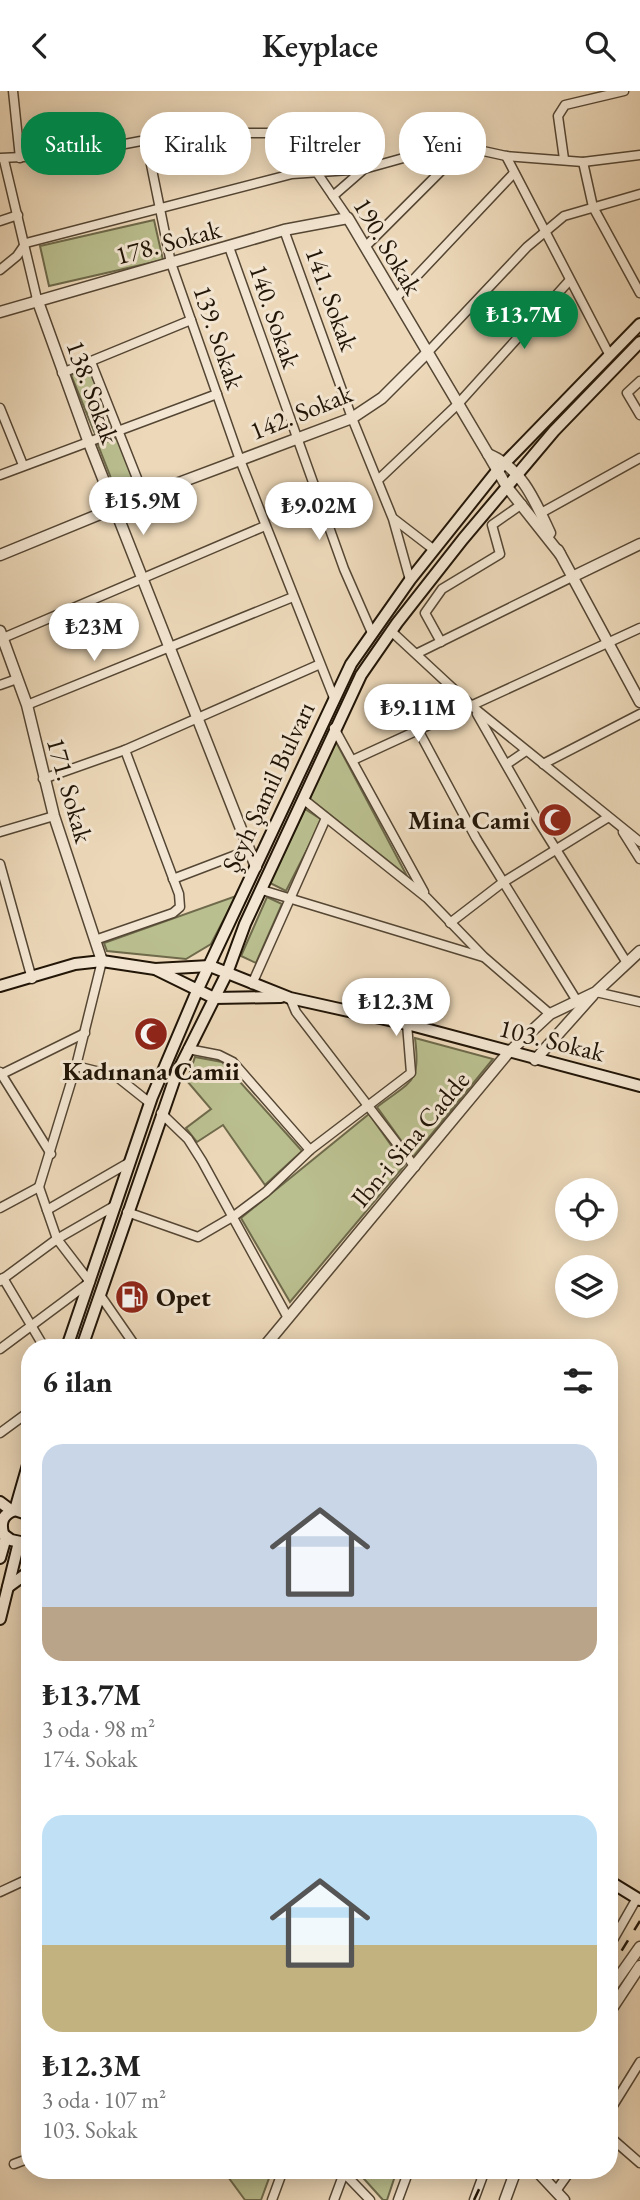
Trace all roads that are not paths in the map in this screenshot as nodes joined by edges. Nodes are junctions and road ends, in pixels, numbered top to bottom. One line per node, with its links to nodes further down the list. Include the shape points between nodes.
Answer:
1 (13, 91): 8 (street)
2 (624, 91): 9 (street, via 560,109)
3 (140, 141): 8 (street, 190. Sokak)
4 (486, 151): 6 (street)
5 (640, 155): 10 (street)
6 (506, 156): 9 (street); 11 (street)
7 (2, 159): 8 (street, 190. Sokak); 21 (street, 138. Sokak)
8 (20, 159)
9 (564, 159): 10 (street)
10 (583, 162): 19 (street)
11 (514, 173): 25 (street); 33 (street)
12 (153, 175): 20 (street, 139. Sokak)
13 (288, 175): 20 (street)
14 (317, 175): 18 (street, 190. Sokak)
15 (357, 175): 18 (street)
16 (436, 175): 28 (street)
17 (640, 194): 19 (street, 142. Sokak)
18 (333, 196): 22 (street, 190. Sokak)
19 (593, 207): 25 (street, 142. Sokak, via 564,216); 32 (street)
20 (159, 208): 26 (street); 29 (street, 139. Sokak)
21 (19, 215): 23 (street); 26 (street, 138. Sokak)
22 (348, 218): 24 (street, 178. Sokak); 28 (street, 190. Sokak)
23 (0, 221)
24 (285, 230): 27 (street, 178. Sokak); 48 (street, 141. Sokak)
25 (543, 232): 31 (street); 39 (street, 142. Sokak)
26 (26, 243): 30 (street); 34 (street, 138. Sokak)
27 (229, 247): 29 (street, 178. Sokak); 50 (street, 140. Sokak)
28 (365, 247): 33 (street, 190. Sokak)
29 (171, 263): 34 (street, 178. Sokak); 36 (street, 139. Sokak)
30 (0, 269)
31 (569, 281): 40 (street); 45 (street)
32 (640, 293)
33 (396, 298): 39 (street, 190. Sokak)
34 (37, 299): 35 (street, 178. Sokak); 42 (street, 138. Sokak)
35 (0, 312)
36 (191, 320): 41 (street); 44 (street, 139. Sokak)
37 (640, 324): 40 (main road, Şeyh Şamil Bulvarı)
38 (640, 342): 58 (main road, Şeyh Şamil Bulvarı)
39 (428, 352): 45 (street, 190. Sokak); 48 (street, 142. Sokak, via 382,398)
40 (609, 354): 55 (main road, Şeyh Şamil Bulvarı)
41 (91, 362): 42 (street); 49 (street)
42 (62, 373): 51 (street, 138. Sokak)
43 (640, 381): 47 (street, via 627,393)
44 (217, 394): 49 (street); 54 (street, 139. Sokak)
45 (458, 404): 52 (street, 190. Sokak); 60 (street)
46 (0, 408): 56 (street)
47 (640, 415)
48 (352, 418): 50 (street, 142. Sokak); 60 (street, 141. Sokak)
49 (119, 431): 51 (street); 62 (street)
50 (296, 439): 54 (street, 142. Sokak); 78 (street, 140. Sokak)
51 (89, 443): 56 (street); 64 (street, 138. Sokak)
52 (488, 454): 55 (street); 57 (street, 190. Sokak)
53 (640, 458): 65 (street)
54 (240, 460): 62 (street, 142. Sokak); 67 (street, 139. Sokak)
55 (505, 461): 57 (main road, Şeyh Şamil Bulvarı); 58 (street)
56 (23, 465): 59 (street)
57 (496, 471): 61 (street, 190. Sokak); 69 (main road, Şeyh Şamil Bulvarı)
58 (518, 473): 61 (main road, Şeyh Şamil Bulvarı); 65 (street)
59 (0, 475)
60 (379, 480): 66 (street, 141. Sokak)
61 (507, 487): 63 (street, 190. Sokak); 77 (main road, Şeyh Şamil Bulvarı)
62 (144, 496): 64 (street, 142. Sokak)
63 (522, 504): 70 (street, 190. Sokak); 80 (street, via 492,525 500,554 442,589 425,613)
64 (115, 508): 71 (street, 142. Sokak); 73 (street, 138. Sokak)
65 (541, 513): 70 (street)
66 (393, 519): 69 (street); 74 (street, 141. Sokak)
67 (265, 526): 73 (street); 75 (street, 139. Sokak)
68 (640, 544): 72 (street)
69 (433, 549): 74 (main road, Şeyh Şamil Bulvarı)
70 (560, 554): 72 (street)
71 (0, 555)
72 (572, 577): 80 (street); 81 (street)
73 (143, 578): 79 (street); 82 (street, 138. Sokak)
74 (410, 580): 78 (main road, Şeyh Şamil Bulvarı)
75 (293, 597): 82 (street); 85 (street, 139. Sokak)
76 (640, 628): 81 (street)
77 (391, 631): 84 (street); 94 (main road, Şeyh Şamil Bulvarı, via 361,675)
78 (372, 633): 88 (main road, Şeyh Şamil Bulvarı)
79 (1, 634): 83 (street, 171. Sokak)
80 (441, 642): 84 (street)
81 (609, 643): 89 (street); 91 (street)
82 (172, 648): 90 (street); 93 (street, 138. Sokak)
83 (3, 651): 86 (street, 171. Sokak)
84 (418, 653): 91 (street)
85 (318, 665): 88 (street, 139. Sokak); 93 (street)
86 (17, 679): 87 (street); 90 (street, 171. Sokak)
87 (0, 685)
88 (334, 698): 113 (main road, Şeyh Şamil Bulvarı)
89 (640, 702)
90 (27, 705): 101 (street, 171. Sokak)
91 (472, 707): 95 (street); 97 (street); 99 (street)
92 (640, 714): 100 (street)
93 (199, 717): 96 (street); 109 (street, 138. Sokak)
94 (334, 728): 98 (street); 102 (main road, Şeyh Şamil Bulvarı)
95 (417, 728): 98 (street); 115 (street)
96 (125, 750): 101 (street); 114 (street)
97 (526, 751): 99 (street); 100 (street)
98 (353, 760): 117 (street)
99 (506, 764): 110 (street)
100 (543, 764): 105 (street)
101 (43, 779): 103 (street, 171. Sokak)
102 (303, 799): 104 (street); 116 (main road, Şeyh Şamil Bulvarı)
103 (54, 816): 107 (street); 120 (street, 171. Sokak)
104 (326, 818): 117 (street); 118 (street)
105 (607, 818): 106 (street); 110 (street)
106 (621, 830): 108 (street); 111 (street)
107 (0, 832)
108 (640, 842)
109 (248, 850): 113 (street, 138. Sokak); 114 (street)
110 (557, 850): 115 (street); 124 (street)
111 (640, 859)
112 (0, 864): 128 (street)
113 (256, 867): 125 (main road, Şeyh Şamil Bulvarı)
114 (173, 879): 120 (street, via 180,907 173,913)
115 (502, 883): 119 (street); 135 (street)
116 (262, 890): 118 (street); 127 (main road, Şeyh Şamil Bulvarı)
117 (427, 898): 119 (street)
118 (289, 900): 122 (street); 129 (street)
119 (450, 923): 122 (street)
120 (94, 940): 123 (street, 171. Sokak)
121 (640, 951): 124 (street, Ibn-i Sina Cadde)
122 (484, 957): 137 (street)
123 (102, 961): 126 (main road); 128 (main road, via 75,964); 139 (street)
124 (628, 963): 132 (street, Ibn-i Sina Cadde)
125 (210, 966): 126 (main road); 127 (main road, 103. Sokak); 131 (main road, Şeyh Şamil Bulvarı)
126 (155, 969): 131 (main road, 103. Sokak)
127 (226, 973): 129 (main road, 103. Sokak); 134 (main road, Şeyh Şamil Bulvarı)
128 (32, 979): 130 (main road)
129 (252, 984): 133 (main road, 103. Sokak)
130 (0, 986)
131 (197, 991): 134 (main road, 103. Sokak); 146 (main road, Şeyh Şamil Bulvarı)
132 (596, 992): 135 (street, Ibn-i Sina Cadde); 136 (street); 142 (street)
133 (290, 997): 134 (main road, 103. Sokak); 138 (main road, 103. Sokak); 147 (street, via 296,1012)
134 (214, 998): 140 (main road, Şeyh Şamil Bulvarı)
135 (576, 1001): 137 (street, Ibn-i Sina Cadde)
136 (640, 1002)
137 (550, 1014): 141 (street, Ibn-i Sina Cadde)
138 (407, 1024): 141 (main road, 103. Sokak); 147 (street, via 411,1073)
139 (85, 1033): 143 (street); 144 (street)
140 (188, 1049): 148 (main road, Şeyh Şamil Bulvarı); 149 (street, via 233,1062)
141 (508, 1053): 142 (main road, 103. Sokak); 152 (street, Ibn-i Sina Cadde)
142 (535, 1060): 145 (main road, 103. Sokak)
143 (76, 1066): 146 (street, via 116,1076); 150 (street)
144 (0, 1074): 150 (street)
145 (640, 1086)
146 (150, 1103): 151 (main road, Şeyh Şamil Bulvarı)
147 (369, 1107): 149 (street); 152 (street)
148 (161, 1113): 157 (main road, Şeyh Şamil Bulvarı); 158 (street, via 188,1139)
149 (310, 1150): 158 (street)
150 (51, 1154): 153 (street)
151 (130, 1163): 154 (main road, Şeyh Şamil Bulvarı); 156 (street)
152 (415, 1167): 163 (street, Ibn-i Sina Cadde)
153 (38, 1187): 155 (street); 156 (street)
154 (116, 1205): 159 (street); 161 (main road, Şeyh Şamil Bulvarı)
155 (1, 1206)
156 (47, 1210): 159 (street)
157 (127, 1212): 158 (street, via 198,1237); 162 (main road, Şeyh Şamil Bulvarı)
158 (234, 1216): 163 (street)
159 (57, 1239): 160 (street); 161 (street)
160 (1, 1280): 164 (street)
161 (90, 1282): 164 (street); 166 (main road, Şeyh Şamil Bulvarı)
162 (100, 1295): 167 (main road, Şeyh Şamil Bulvarı); 168 (street)
163 (288, 1318): 169 (street, Ibn-i Sina Cadde)
164 (31, 1326): 165 (street); 170 (street)
165 (39, 1339)
166 (70, 1339)
167 (85, 1339)
168 (130, 1339)
169 (271, 1339)
170 (0, 1349)
171 (21, 1418): 172 (street)
172 (0, 1433)
173 (21, 1486): 175 (main road)
174 (0, 1502): 175 (main road)
175 (13, 1510): 176 (main road); 177 (main road, via 1,1523)
176 (21, 1512)
177 (3, 1534): 178 (main road); 180 (main road)
178 (21, 1540)
179 (21, 1552): 182 (main road)
180 (0, 1558)
181 (21, 1578): 182 (main road)
182 (8, 1587): 183 (main road)
183 (0, 1619)
184 (21, 1882): 186 (street)
185 (618, 1886): 187 (main road)
186 (0, 1892)
187 (639, 1899): 188 (street)
188 (618, 1933)
189 (640, 1947): 191 (street)
190 (640, 1966): 192 (street)
191 (618, 1978)
192 (618, 1999)
193 (639, 2066): 194 (street)
194 (618, 2098)
195 (618, 2144): 197 (street)
196 (21, 2161): 198 (street)
197 (640, 2163)
198 (14, 2164)
199 (280, 2179): 208 (street)
200 (340, 2179): 209 (street)
201 (350, 2179): 210 (street)
202 (406, 2179): 211 (street)
203 (482, 2179): 212 (street)
204 (513, 2179): 213 (street)
205 (545, 2179): 207 (street)
206 (565, 2179): 207 (street)
207 (556, 2191): 214 (street)
208 (272, 2200)
209 (334, 2200)
210 (370, 2200)
211 (398, 2200)
212 (474, 2200)
213 (505, 2200)
214 (565, 2200)

